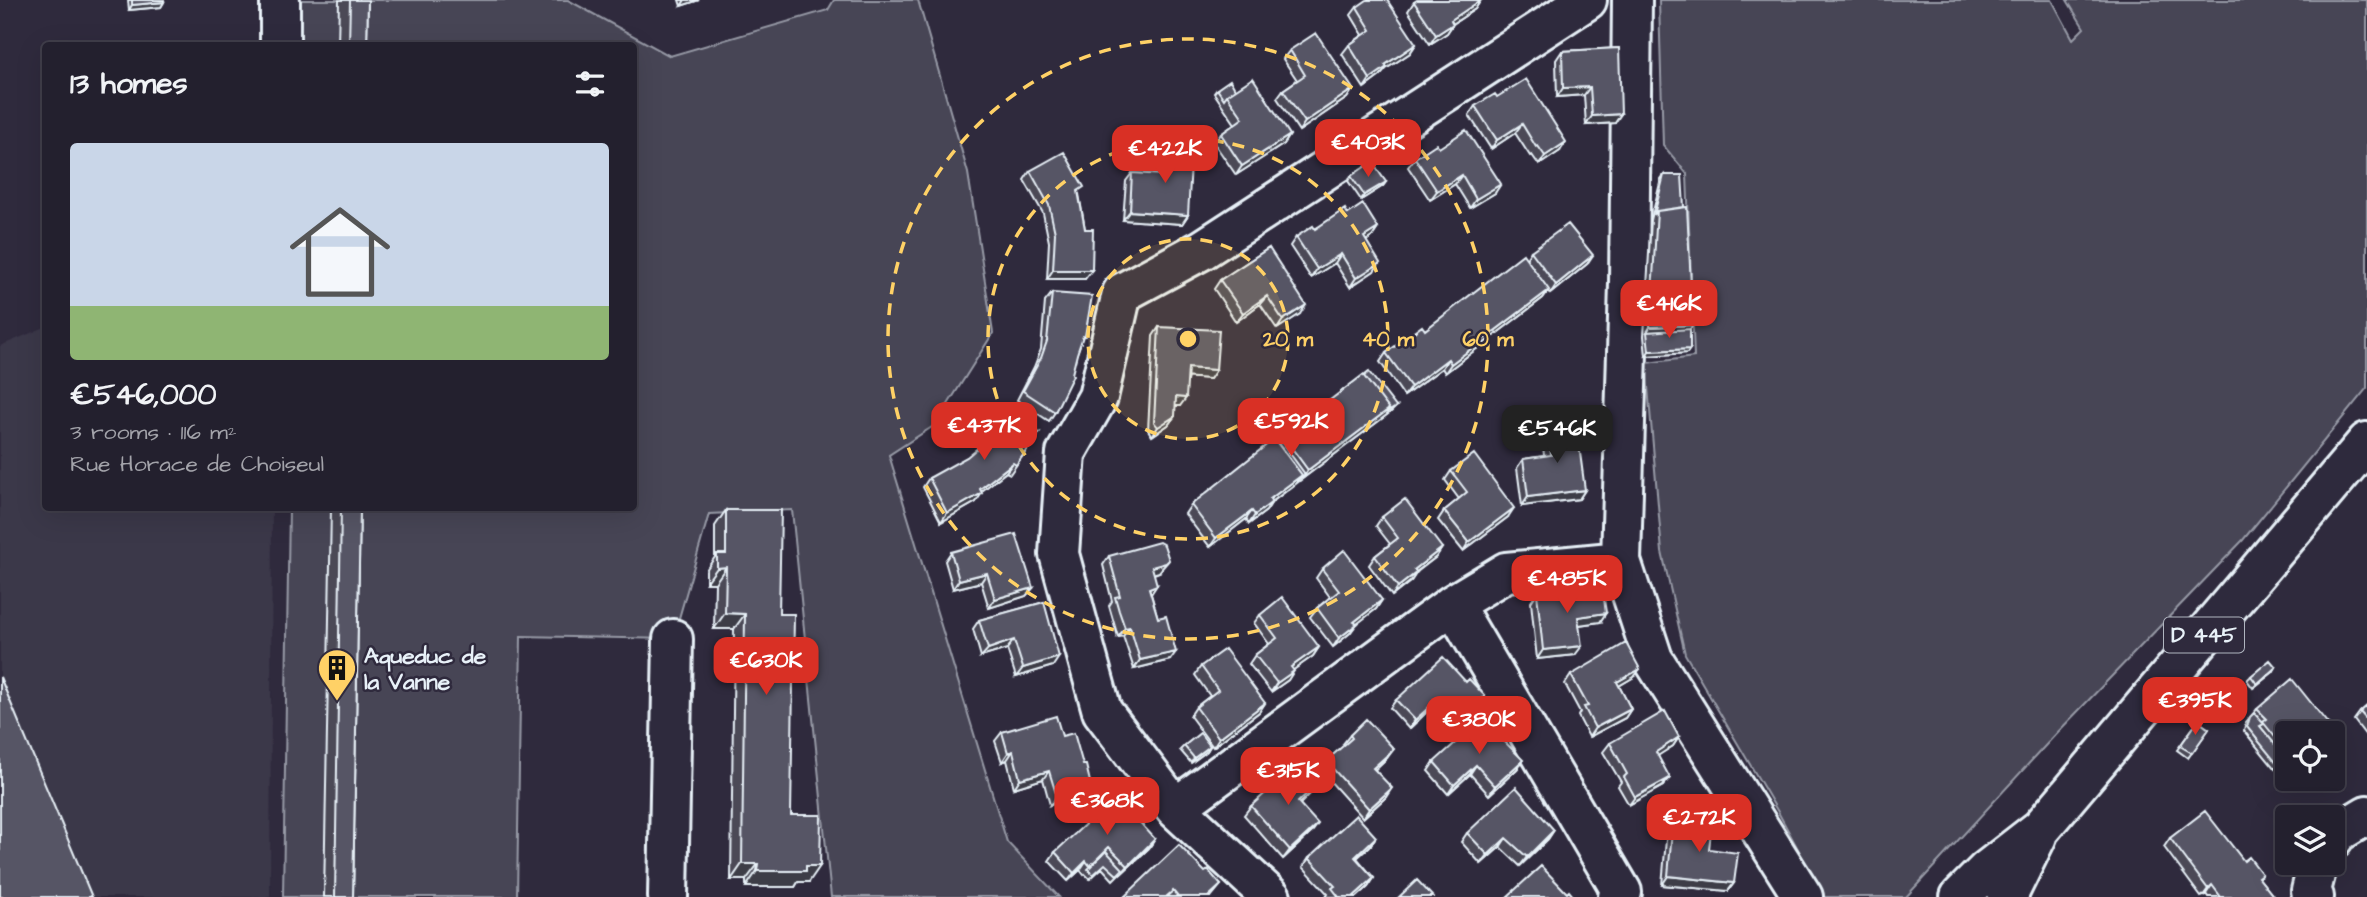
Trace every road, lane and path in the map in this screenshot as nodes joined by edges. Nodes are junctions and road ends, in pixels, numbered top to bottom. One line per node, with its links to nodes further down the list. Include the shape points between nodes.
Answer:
1 (281, 0): 4 (street)
2 (1587, 0): 9 (street, via 1202,250 1122,293 1098,397 1066,453 1059,554 1102,711)
3 (1632, 0): 6 (street)
4 (280, 42)
5 (2367, 442): 13 (street, D 445)
6 (1621, 561): 7 (street, via 1506,572); 17 (street, via 1653,659)
7 (1453, 604): 9 (street); 16 (street, via 1622,892)
8 (673, 639): 14 (street)
9 (1175, 808): 15 (street)
10 (2367, 815): 11 (street)
11 (2345, 828)
12 (2315, 875): 19 (street)
13 (1989, 888): 18 (street, D 445)
14 (668, 897)
15 (1271, 897)
16 (1618, 897)
17 (1804, 897)
18 (1960, 897)
19 (2314, 897)

